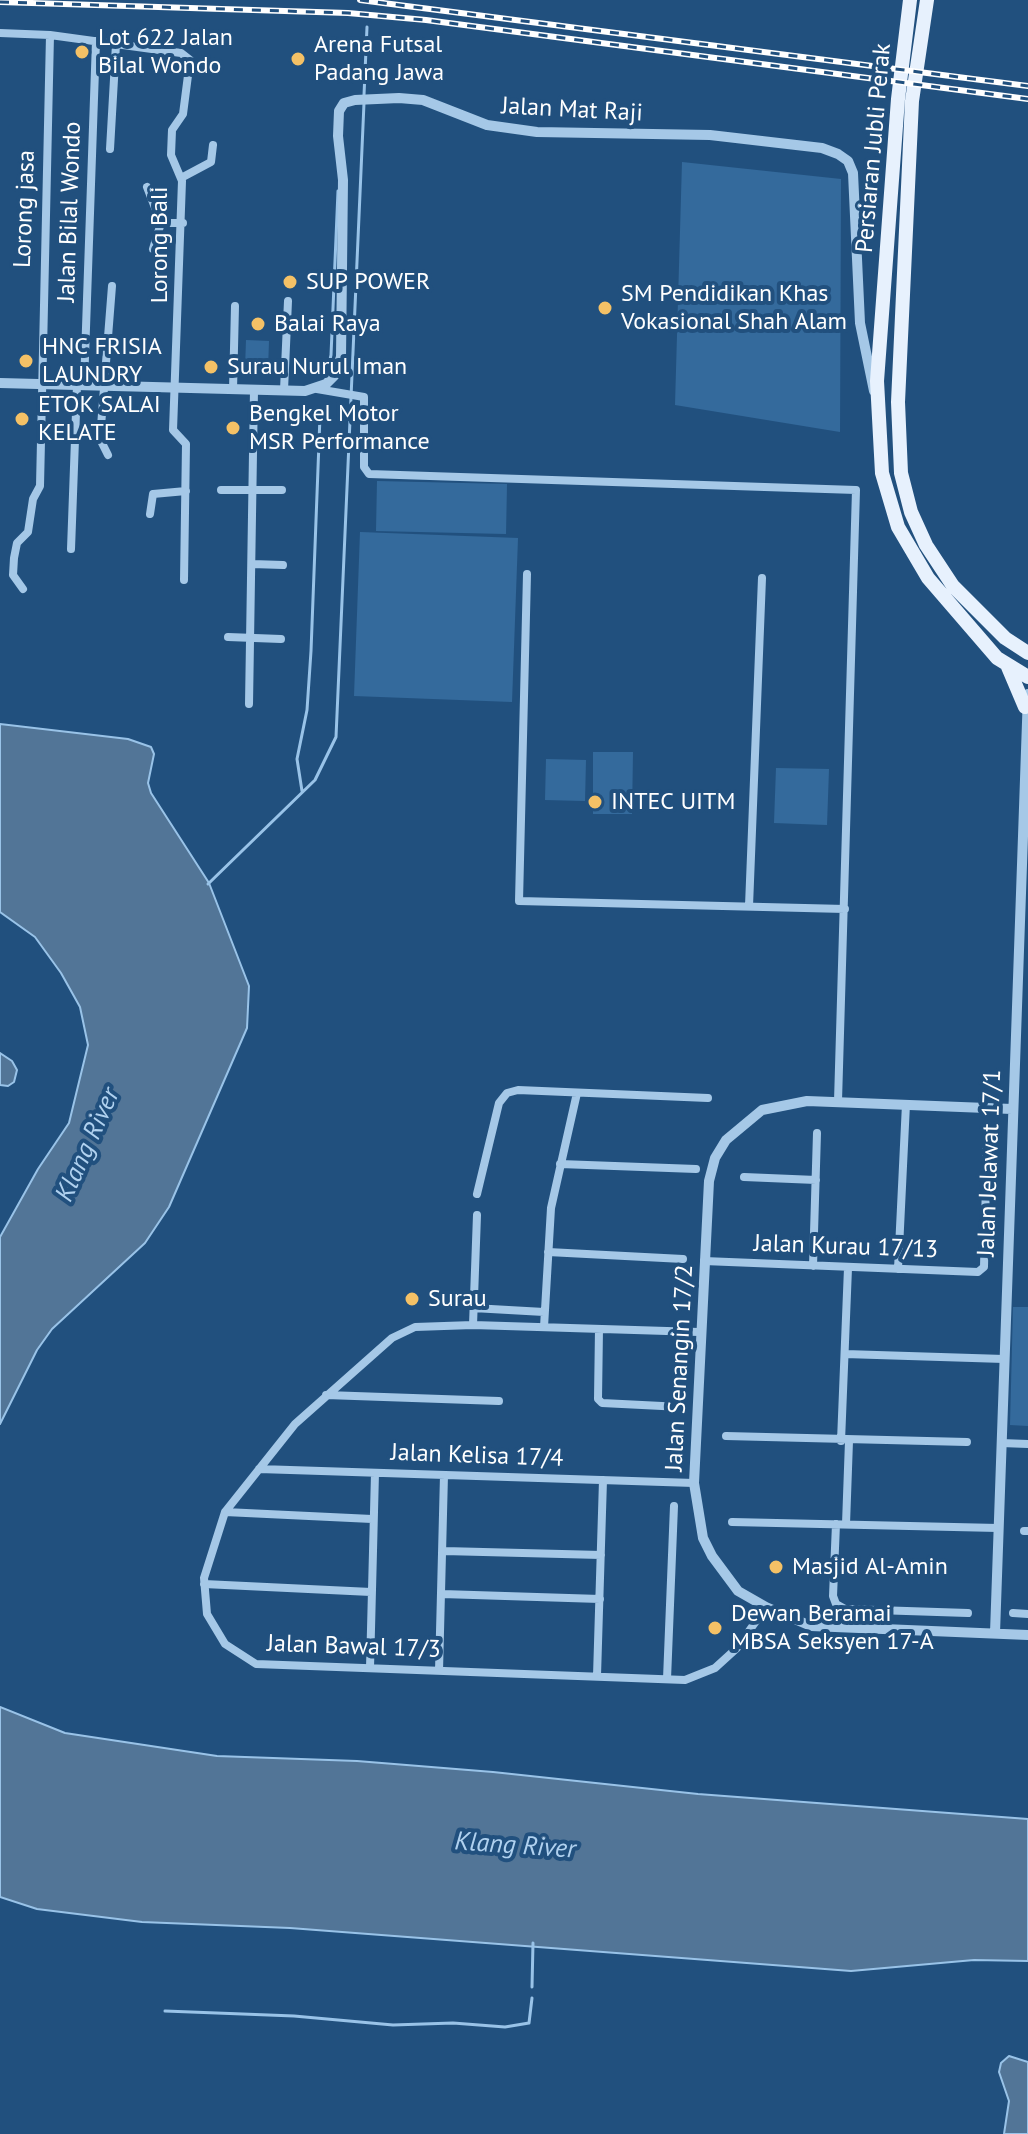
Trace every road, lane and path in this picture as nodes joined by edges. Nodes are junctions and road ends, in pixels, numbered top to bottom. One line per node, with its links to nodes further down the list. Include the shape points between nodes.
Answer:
1 (910, 0): 7 (main road, Persiaran Jubli Perak)
2 (927, 0): 7 (main road, Persiaran Jubli Perak)
3 (0, 33): 4 (street)
4 (50, 35): 5 (street); 22 (street, Lorong jasa)
5 (96, 41): 6 (street); 23 (street, Jalan Bilal Wondo)
6 (116, 44): 10 (street); 11 (street, Lorong Bali, via 181,53 190,60 183,114 172,130 172,161)
7 (910, 60): 8 (main road, Persiaran Jubli Perak)
8 (905, 100): 20 (main road, Persiaran Jubli Perak); 30 (main road, Persiaran Jubli Perak)
9 (213, 145): 11 (street, via 211,162)
10 (110, 149)
11 (181, 178): 14 (street, Lorong Bali)
12 (147, 187): 13 (street)
13 (161, 223): 14 (street); 15 (street)
14 (183, 223): 25 (street, Lorong Bali)
15 (153, 249)
16 (112, 286): 24 (street)
17 (288, 301): 29 (street)
18 (235, 306): 27 (street)
19 (860, 323): 20 (street, via 873,334); 26 (street, Jalan Mat Raji, via 855,186 848,161 838,154 710,135 537,132 487,125 423,100 355,100 344,103 338,123 343,180 341,357 334,376); 31 (street, Jalan Mat Raji)
20 (881, 331): 31 (main road, Persiaran Jubli Perak)
21 (0, 383): 22 (street)
22 (40, 383): 23 (street); 45 (street, Lorong jasa, via 40,486 28,532 17,543 14,558 13,575)
23 (80, 385): 24 (street); 39 (street)
24 (104, 386): 25 (street); 33 (street, via 100,439)
25 (177, 388): 27 (street); 37 (street, Lorong Bali, via 173,430 186,444)
26 (317, 389): 29 (street); 56 (street, via 355,394 365,401 364,467 369,474 856,490)
27 (233, 390): 28 (street)
28 (254, 390): 29 (street); 35 (street)
29 (284, 390)
30 (898, 402): 32 (main road); 49 (main road, Persiaran Jubli Perak, via 901,473 926,545 953,586)
31 (878, 406): 32 (main road, Persiaran Jubli Perak)
32 (879, 431): 50 (main road, Persiaran Jubli Perak, via 885,488 911,553 952,610)
33 (108, 455)
34 (221, 490): 35 (street)
35 (253, 490): 36 (street); 40 (street)
36 (282, 490)
37 (186, 491): 38 (street, via 153,494); 44 (street, Lorong Bali)
38 (150, 514)
39 (71, 549)
40 (252, 564): 41 (street); 47 (street)
41 (283, 565)
42 (527, 574): 55 (street, via 519,901)
43 (762, 578): 55 (street)
44 (184, 580)
45 (23, 589)
46 (228, 637): 47 (street)
47 (251, 638): 48 (street); 53 (street)
48 (281, 639)
49 (1026, 655)
50 (1006, 664): 51 (main road, Persiaran Jubli Perak); 52 (main road)
51 (1028, 677)
52 (1027, 701): 54 (street, Jalan Jelawat 17/1)
53 (249, 704)
54 (1025, 825): 57 (street, Jalan Jelawat 17/1)
55 (749, 906): 56 (street)
56 (845, 909): 62 (street)
57 (1022, 961): 58 (street, Jalan Jelawat 17/1)
58 (1014, 1053): 59 (street); 64 (street, Jalan Jelawat 17/1)
59 (1028, 1053)
60 (577, 1093): 61 (street); 67 (street); 71 (street, via 507,1093 499,1103)
61 (708, 1098)
62 (838, 1101): 63 (street, Jalan Senangin 17/2); 75 (street, Jalan Senangin 17/2, via 762,1110 726,1140 709,1181)
63 (906, 1104): 64 (street, Jalan Senangin 17/2); 78 (street)
64 (1012, 1109): 86 (street, Jalan Jelawat 17/1)
65 (817, 1133): 70 (street)
66 (987, 1139): 78 (street, Jalan Kurau 17/13, via 984,1267 978,1272)
67 (560, 1164): 68 (street); 73 (street)
68 (696, 1169)
69 (744, 1177): 70 (street)
70 (816, 1180): 76 (street)
71 (477, 1194)
72 (477, 1215): 79 (street)
73 (548, 1252): 74 (street); 80 (street)
74 (683, 1259)
75 (704, 1261): 76 (street, Jalan Kurau 17/13); 84 (street, Jalan Senangin 17/2)
76 (813, 1266): 77 (street, Jalan Kurau 17/13)
77 (848, 1268): 78 (street, Jalan Kurau 17/13); 85 (street)
78 (898, 1269)
79 (473, 1308): 80 (street); 81 (street)
80 (544, 1312): 82 (street)
81 (473, 1325): 82 (street, Jalan Bawal 17/3); 87 (street, Jalan Bawal 17/3, via 415,1327 367,1357)
82 (544, 1327): 83 (street, Jalan Bawal 17/3)
83 (599, 1329): 84 (street, Jalan Bawal 17/3); 89 (street, via 602,1403)
84 (699, 1332): 99 (street, Jalan Senangin 17/2)
85 (845, 1354): 86 (street); 91 (street)
86 (1004, 1359): 93 (street, Jalan Jelawat 17/1)
87 (326, 1395): 88 (street); 95 (street, Jalan Bawal 17/3)
88 (499, 1401)
89 (682, 1407)
90 (726, 1436): 91 (street)
91 (845, 1441): 92 (street); 105 (street)
92 (967, 1442)
93 (1001, 1443): 94 (street); 106 (street, Jalan Jelawat 17/1)
94 (1028, 1444)
95 (259, 1469): 96 (street, Jalan Kelisa 17/4); 101 (street, Jalan Bawal 17/3)
96 (375, 1473): 97 (street, Jalan Kelisa 17/4); 102 (street)
97 (444, 1475): 98 (street, Jalan Kelisa 17/4); 107 (street)
98 (603, 1480): 99 (street, Jalan Kelisa 17/4); 108 (street)
99 (694, 1483): 113 (street, Jalan Senangin 17/2, via 703,1538 712,1556 738,1591)
100 (674, 1506): 122 (street)
101 (225, 1512): 102 (street); 109 (street, Jalan Bawal 17/3)
102 (372, 1519): 110 (street)
103 (732, 1522): 104 (street)
104 (836, 1524): 105 (street); 114 (street, via 836,1604 845,1609)
105 (846, 1524): 106 (street)
106 (998, 1528): 117 (street, Jalan Jelawat 17/1)
107 (444, 1551): 108 (street); 111 (street)
108 (601, 1555): 112 (street)
109 (204, 1584): 110 (street); 119 (street, Jalan Bawal 17/3, via 207,1614 225,1644 256,1664)
110 (371, 1592): 119 (street)
111 (442, 1594): 112 (street); 120 (street)
112 (600, 1599): 121 (street)
113 (766, 1607): 117 (street, Jalan Senangin 17/2, via 811,1626); 122 (street, Jalan Bawal 17/3, via 737,1648 715,1668 685,1680)
114 (968, 1613)
115 (1013, 1613): 116 (street)
116 (1028, 1614)
117 (995, 1633): 118 (street, Jalan Senangin 17/2)
118 (1028, 1635)
119 (370, 1668): 120 (street, Jalan Bawal 17/3)
120 (439, 1671): 121 (street, Jalan Bawal 17/3)
121 (597, 1676): 122 (street, Jalan Bawal 17/3)
122 (667, 1679)

